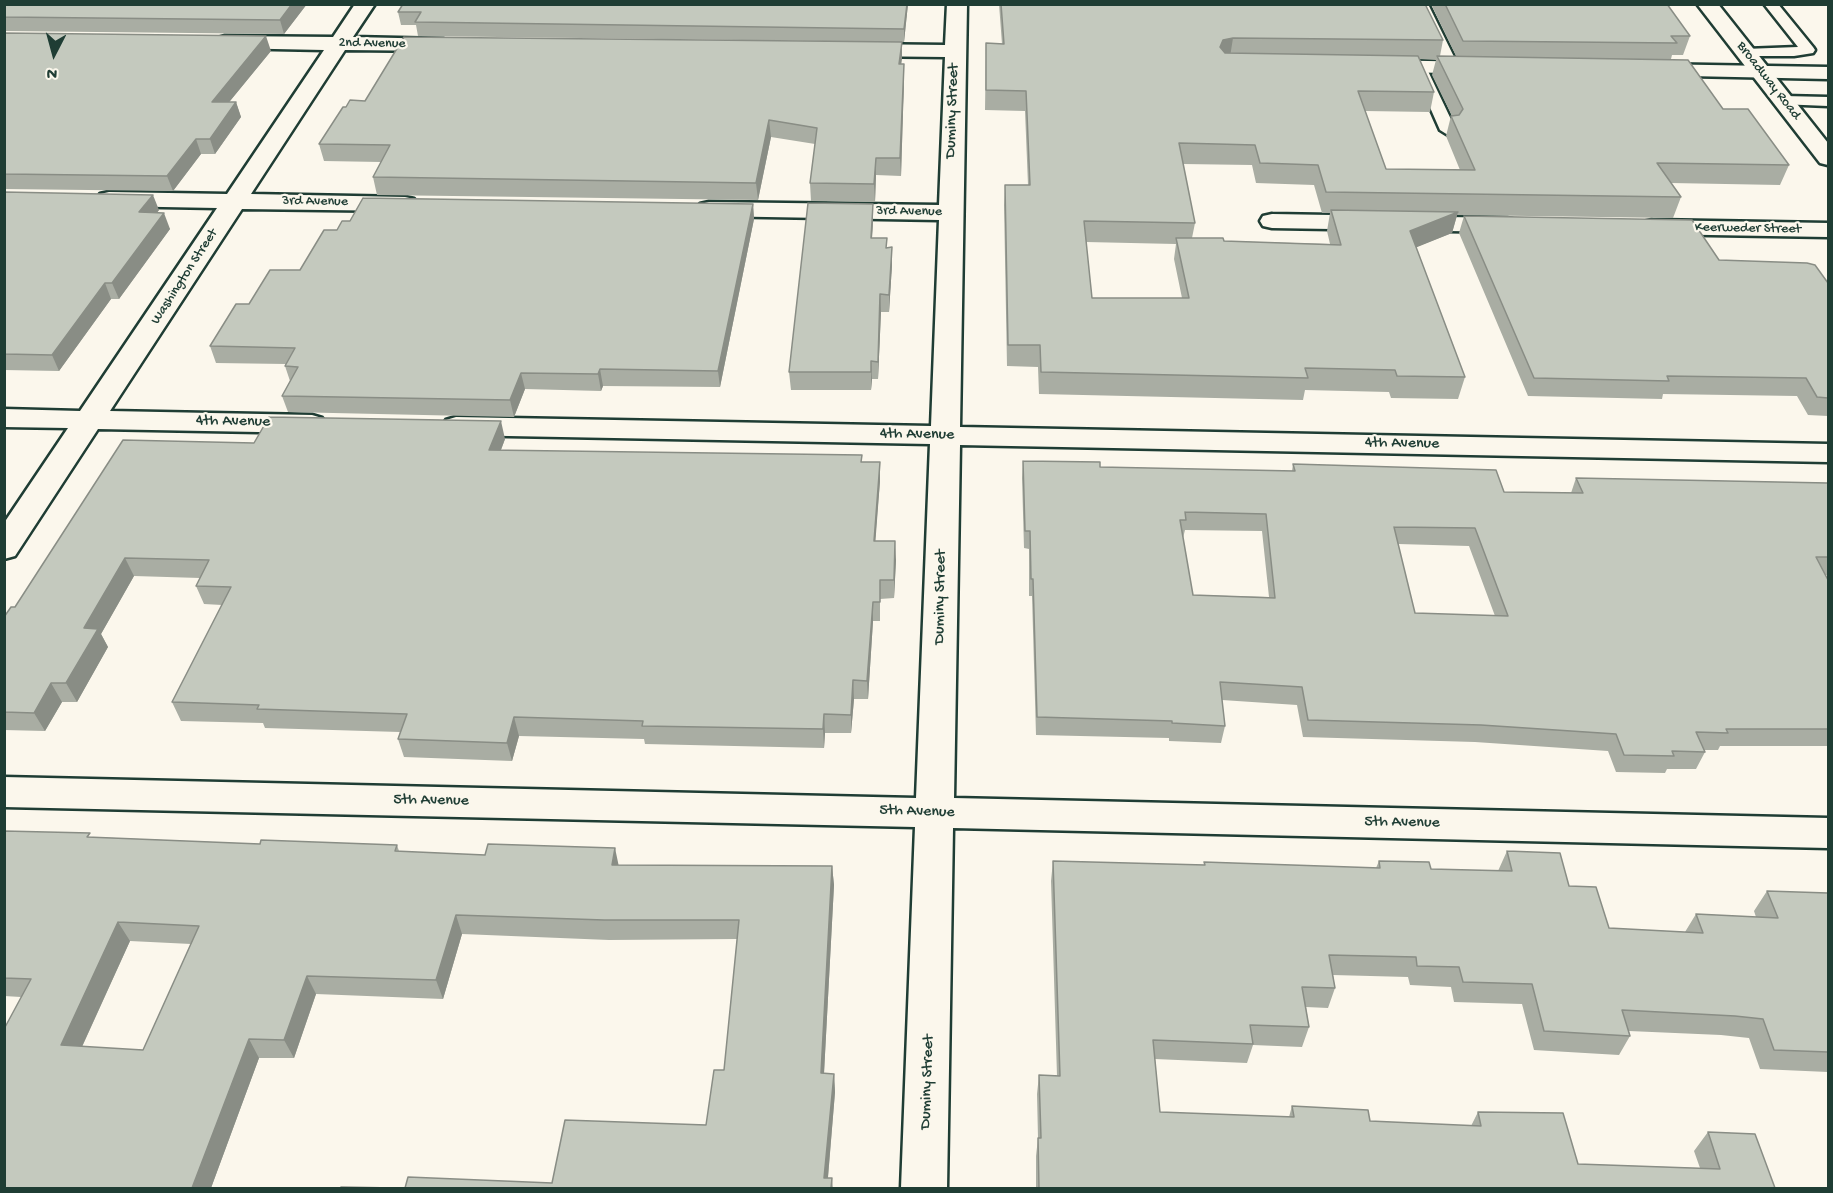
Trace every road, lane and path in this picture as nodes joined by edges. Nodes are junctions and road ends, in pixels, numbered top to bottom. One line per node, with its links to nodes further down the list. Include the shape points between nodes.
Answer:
1 (365, 4): 7 (street, Washington Street)
2 (957, 4): 10 (street, Duminy Street)
3 (1421, 4): 14 (lane)
4 (1707, 4): 11 (street, Broadway Road)
5 (1770, 4): 11 (lane, via 1808,50)
6 (207, 42): 7 (street, 2nd Avenue)
7 (340, 43): 8 (street, 2nd Avenue); 24 (street, Washington Street)
8 (465, 45)
9 (832, 50): 10 (street)
10 (955, 51): 27 (street, Duminy Street)
11 (1745, 53): 17 (street, Broadway Road)
12 (1360, 66): 13 (street)
13 (1419, 67): 14 (street); 21 (lane)
14 (1452, 67): 15 (street)
15 (1499, 68)
16 (1630, 70): 17 (street)
17 (1761, 72): 18 (street); 19 (street, Broadway Road)
18 (1828, 73)
19 (1784, 101): 20 (lane); 22 (street, Broadway Road)
20 (1828, 102)
21 (1448, 130)
22 (1828, 158)
23 (86, 199): 24 (street, 3rd Avenue)
24 (235, 201): 25 (street, 3rd Avenue); 33 (street, Washington Street)
25 (434, 204)
26 (681, 208): 27 (street, 3rd Avenue)
27 (950, 213): 36 (street, Duminy Street)
28 (1272, 221): 29 (street)
29 (1532, 225)
30 (1627, 227): 31 (street, Keerweder Street)
31 (1828, 230)
32 (4, 418): 33 (street, 4th Avenue)
33 (91, 419): 34 (street, 4th Avenue); 38 (street, Washington Street)
34 (338, 424)
35 (433, 426): 36 (street, 4th Avenue)
36 (945, 435): 37 (street, 4th Avenue); 40 (street, Duminy Street)
37 (1828, 453)
38 (4, 548)
39 (4, 792): 40 (street, 5th Avenue)
40 (936, 812): 41 (street, 5th Avenue); 42 (street, Duminy Street)
41 (1828, 832)
42 (924, 1188)

